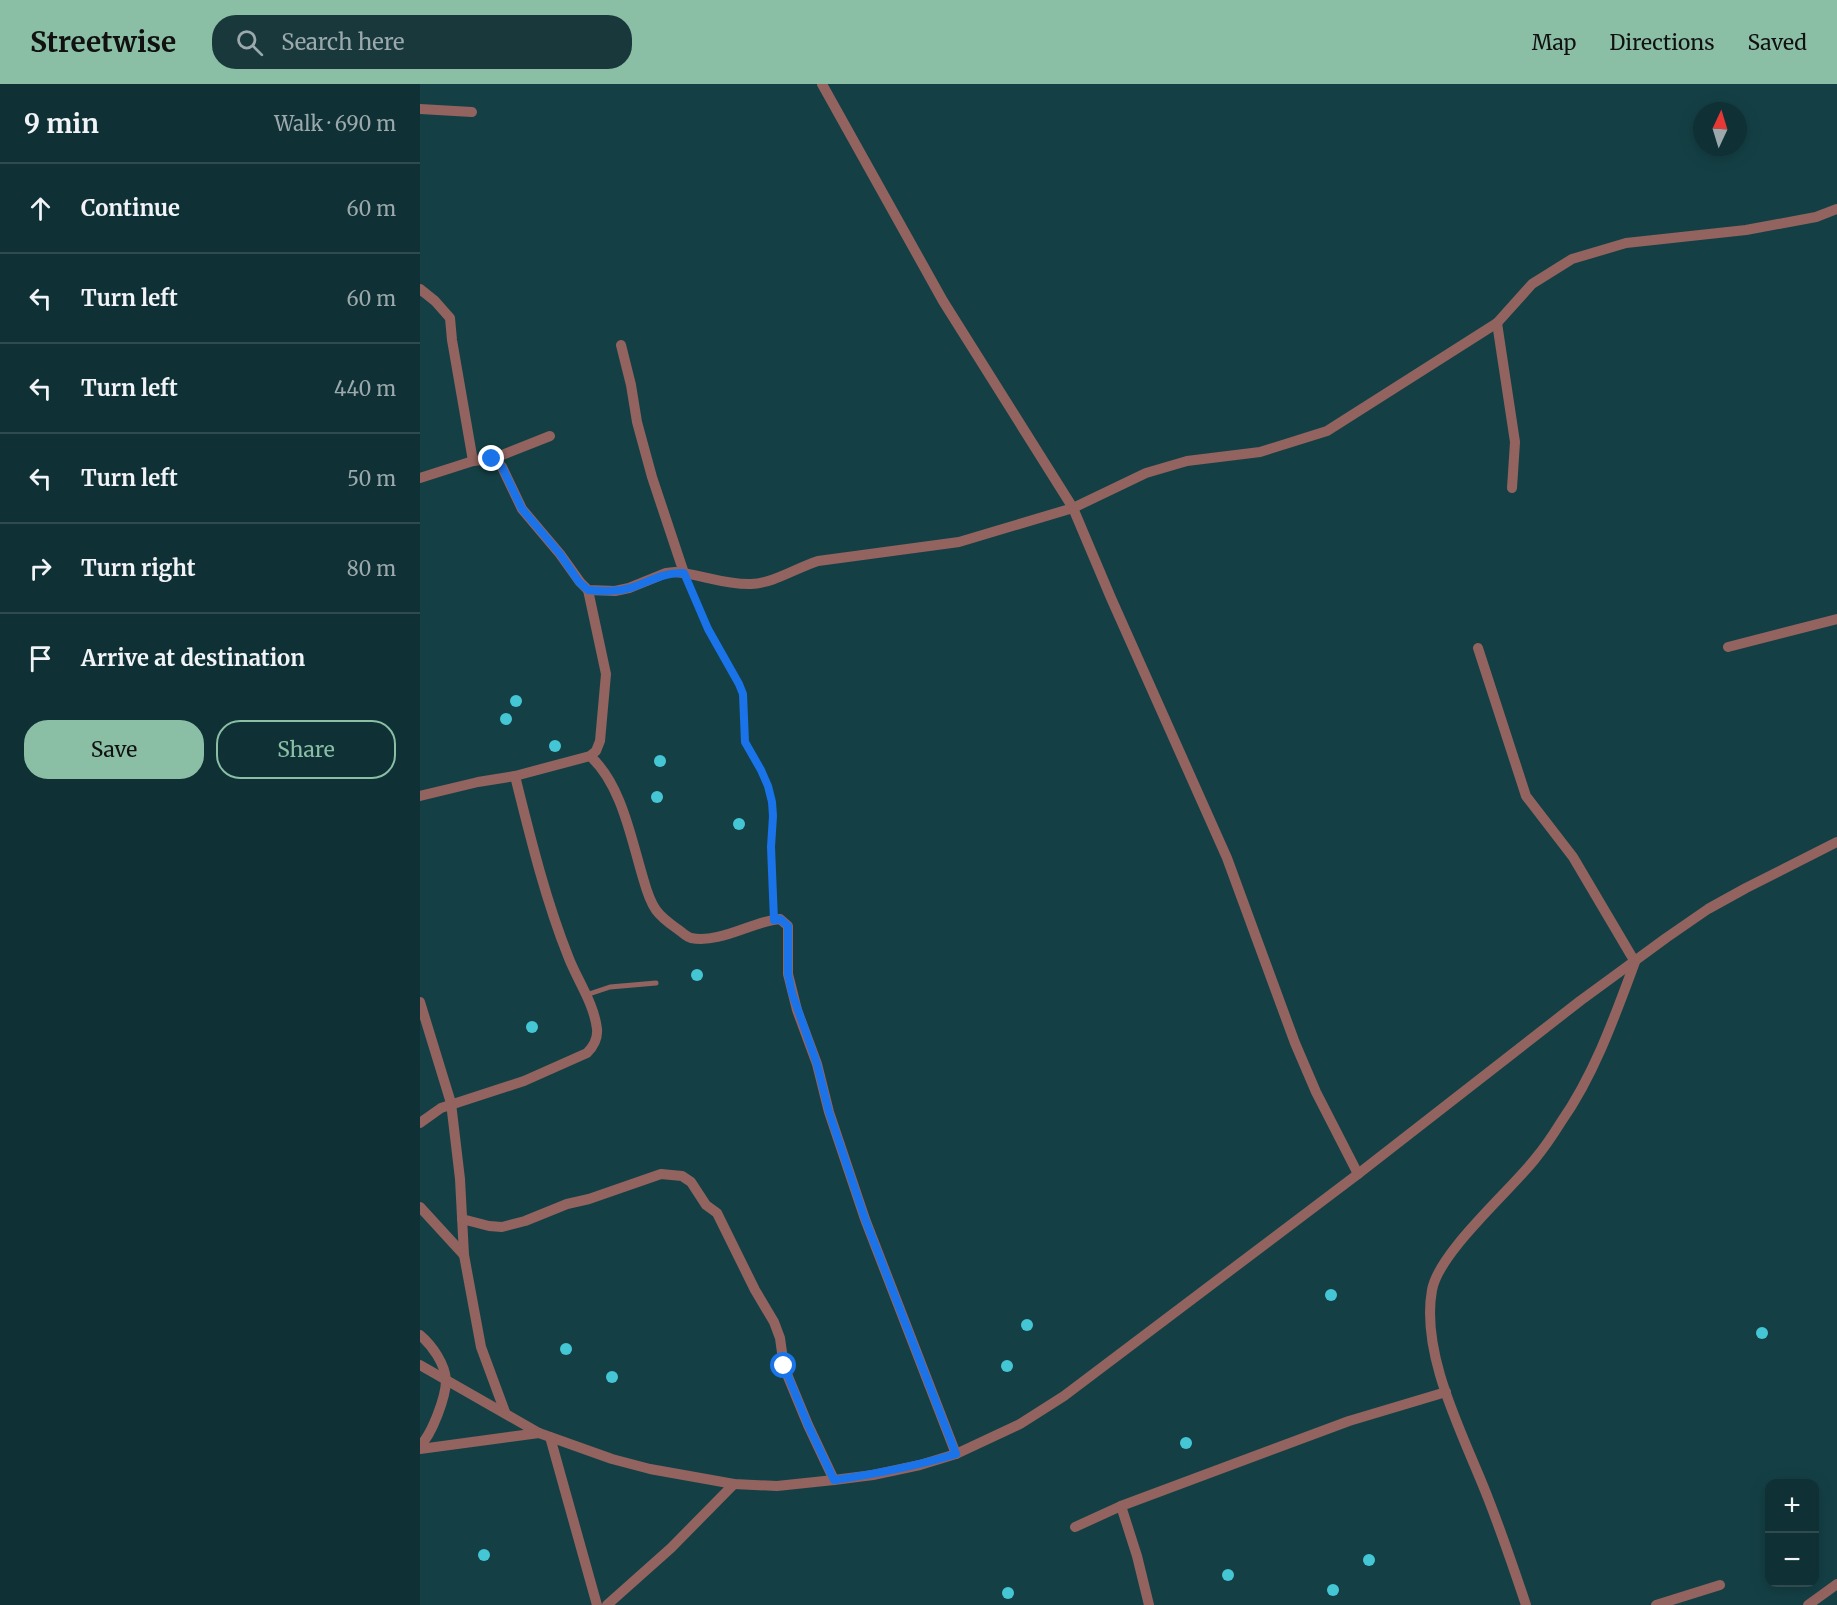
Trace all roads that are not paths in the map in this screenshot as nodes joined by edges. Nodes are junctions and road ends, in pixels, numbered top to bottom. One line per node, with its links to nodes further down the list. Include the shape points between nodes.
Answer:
1 (822, 84): 13 (street, via 943,302)
2 (420, 109): 3 (street)
3 (472, 112)
4 (1837, 209): 6 (street, via 1746,230 1626,243 1572,259 1532,284)
5 (420, 289): 10 (street, via 450,318)
6 (1497, 323): 12 (street, via 1515,442); 13 (street, via 1327,431 1260,452 1187,461 1146,473)
7 (621, 345): 14 (street, via 643,444)
8 (550, 436): 9 (street)
9 (492, 459): 10 (street); 15 (street, via 502,467 522,509)
10 (472, 461): 11 (street)
11 (420, 478)
12 (1512, 488)
13 (1073, 508): 14 (street, via 959,542 818,561 772,580 750,584); 29 (street, via 1227,858 1295,1043)
14 (684, 573): 15 (street, via 666,573 615,591)
15 (588, 590): 19 (street, via 606,674 600,741)
16 (1837, 619): 17 (street)
17 (1728, 647)
18 (1478, 648): 23 (street, via 1526,796 1573,857)
19 (590, 756): 20 (street); 41 (street, via 608,776 647,890 656,910 669,923 690,938 708,938 780,919 788,926 790,983 829,1112 865,1219)
20 (515, 776): 21 (street); 25 (street, via 550,904)
21 (420, 796)
22 (1837, 842): 23 (street, via 1708,909)
23 (1635, 962): 29 (street); 36 (street, via 1587,1079 1563,1119 1535,1159 1462,1240 1443,1265 1432,1289 1432,1342)
24 (656, 983): 25 (lane, via 610,987)
25 (586, 995): 27 (street, via 597,1028 594,1046 587,1053 524,1081)
26 (420, 1002): 27 (street)
27 (451, 1103): 28 (street); 31 (street)
28 (420, 1123)
29 (1358, 1174): 41 (street, via 1064,1396 1020,1424)
30 (420, 1207): 32 (street)
31 (462, 1219): 32 (street); 42 (street, via 502,1227 661,1174 682,1176 691,1182 706,1205 717,1213 774,1322 784,1366)
32 (464, 1255): 37 (street, via 481,1347)
33 (420, 1335): 35 (street, via 438,1354)
34 (420, 1365): 35 (street)
35 (446, 1379): 37 (street); 40 (street, via 433,1428)
36 (1446, 1392): 44 (street, via 1349,1421); 51 (street)
37 (504, 1412): 38 (street)
38 (539, 1433): 39 (street); 40 (street)
39 (550, 1437): 43 (street, via 612,1459); 48 (street)
40 (420, 1447)
41 (956, 1454): 42 (street, via 920,1465)
42 (834, 1480): 43 (street, via 777,1486)
43 (734, 1484): 49 (street)
44 (1121, 1506): 45 (street); 50 (street)
45 (1075, 1527)
46 (1837, 1584): 53 (street)
47 (1720, 1585): 52 (street)
48 (597, 1605)
49 (607, 1605)
50 (1149, 1605)
51 (1527, 1605)
52 (1656, 1605)
53 (1808, 1605)

